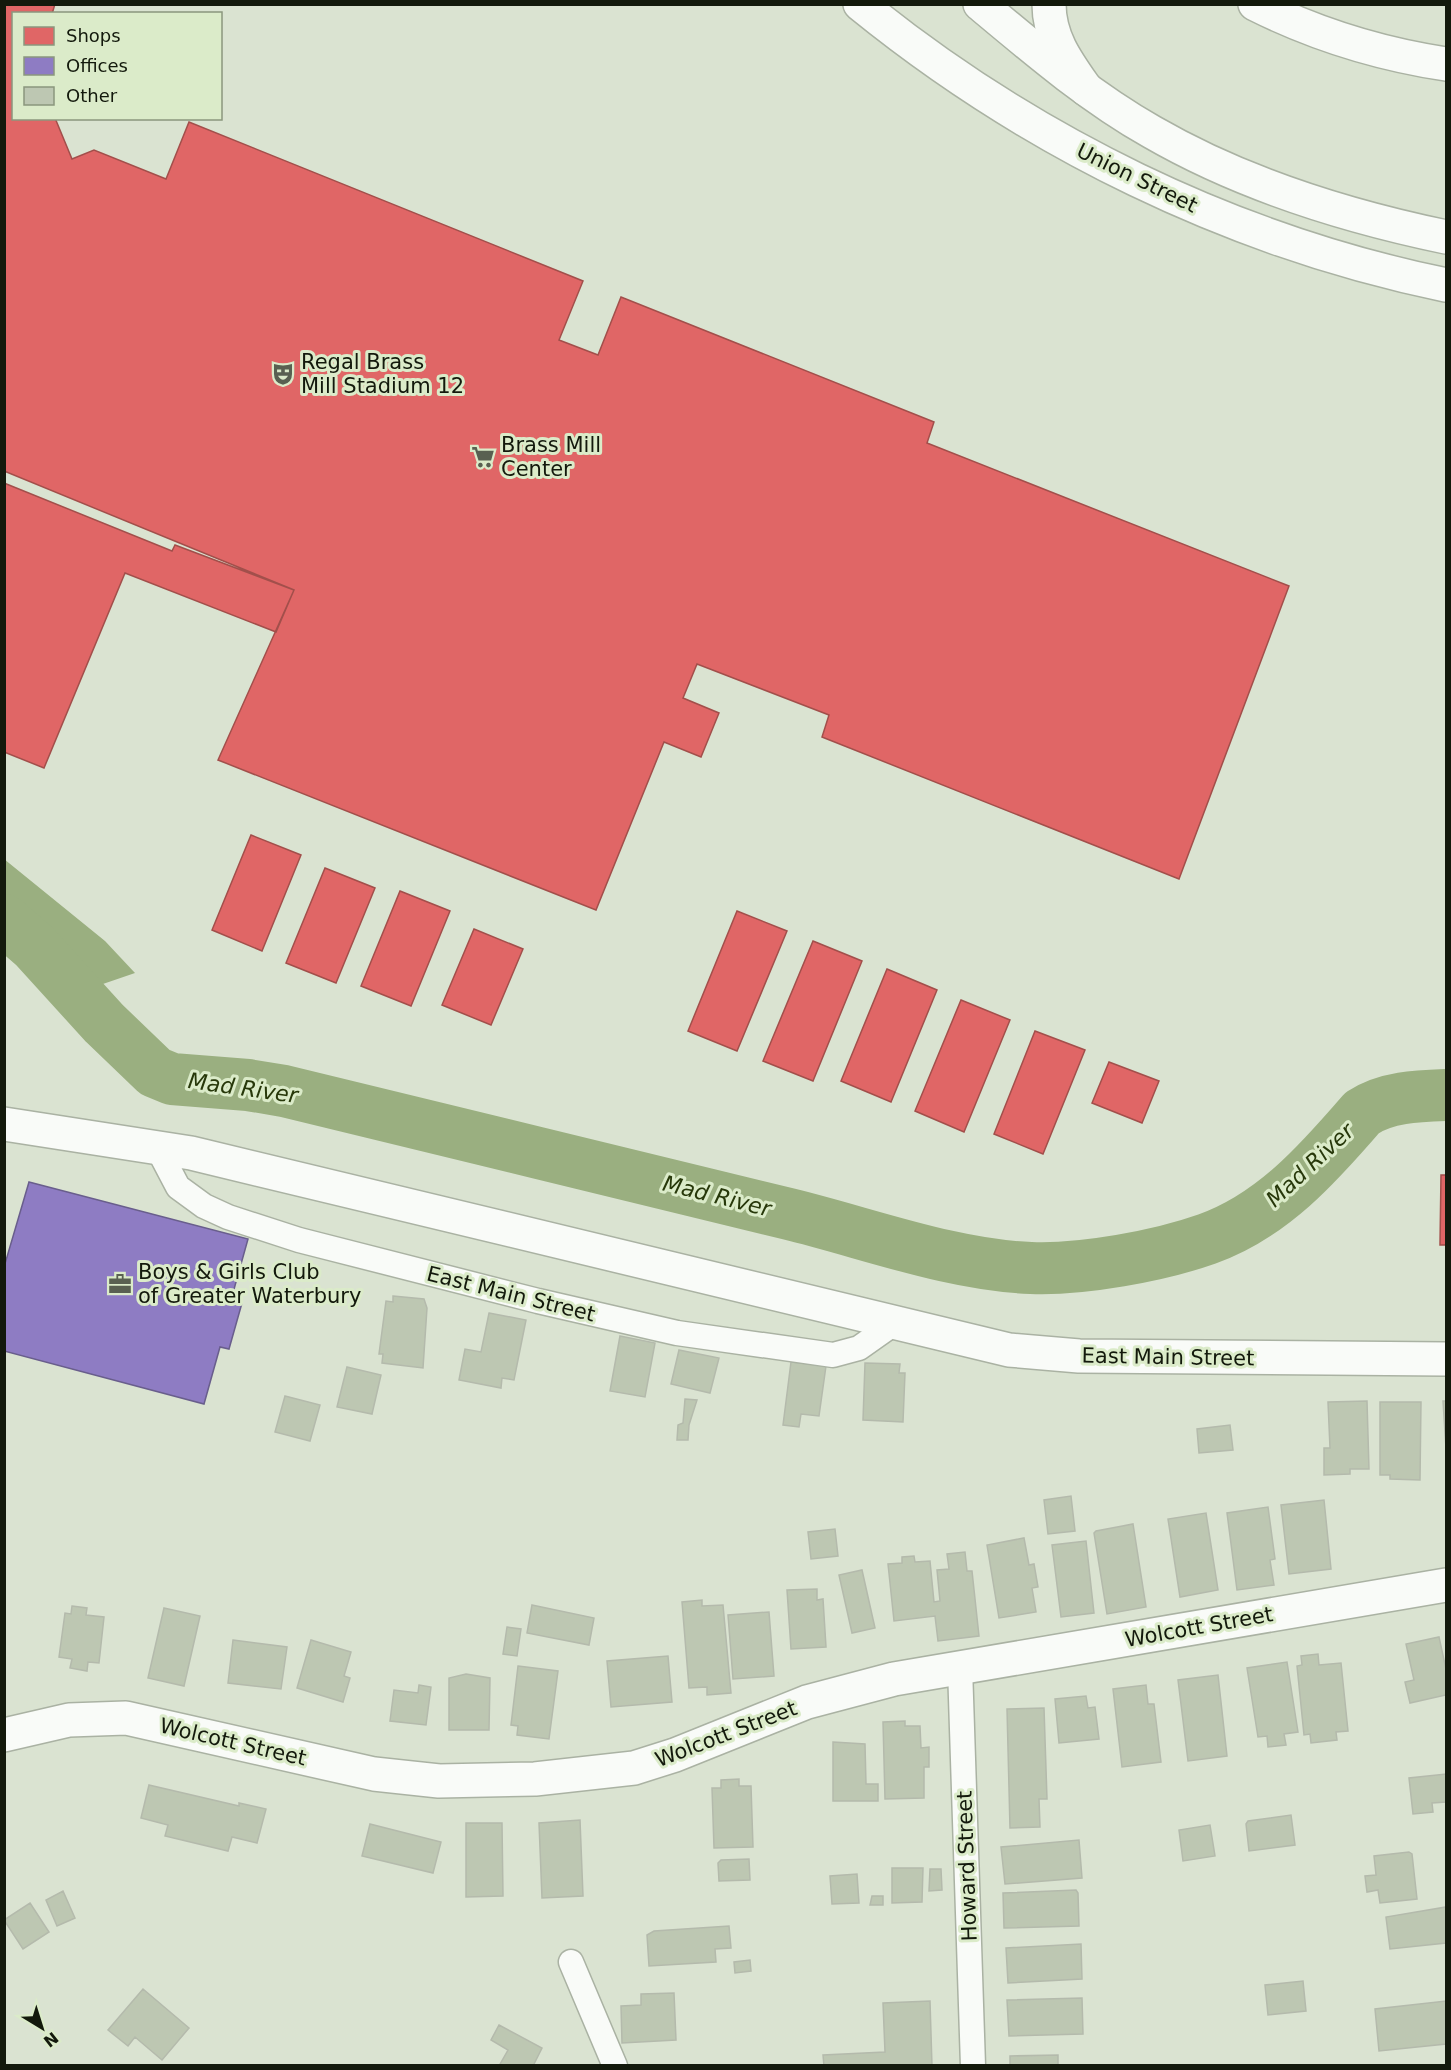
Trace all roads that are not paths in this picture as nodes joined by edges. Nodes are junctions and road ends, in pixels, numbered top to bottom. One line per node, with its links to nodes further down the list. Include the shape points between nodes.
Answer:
1 (860, 4): 8 (main road, Union Street, via 990,98 1053,137 1139,182 1293,243)
2 (980, 4): 6 (main road)
3 (1049, 4): 6 (main road, via 1050,23 1058,46)
4 (1254, 4): 5 (main road, via 1336,38)
5 (1446, 64)
6 (1086, 89): 7 (main road, via 1150,131 1217,165 1302,198)
7 (1446, 237)
8 (1446, 285)
9 (4, 1124): 10 (main road, East Main Street)
10 (157, 1147): 11 (main road, East Main Street); 11 (street, East Main Street, via 178,1187 228,1217 305,1242 538,1302 677,1332 833,1355 859,1348)
11 (893, 1324): 12 (main road, East Main Street, via 986,1346 1054,1355)
12 (1446, 1359)
13 (1446, 1585): 14 (main road, Wolcott Street)
14 (960, 1667): 15 (main road, Wolcott Street, via 850,1689 807,1702 654,1762 609,1773 567,1777 465,1782 409,1779 126,1718 69,1720); 18 (street, Howard Street)
15 (4, 1735)
16 (571, 1962): 17 (street)
17 (615, 2066)
18 (974, 2066)

